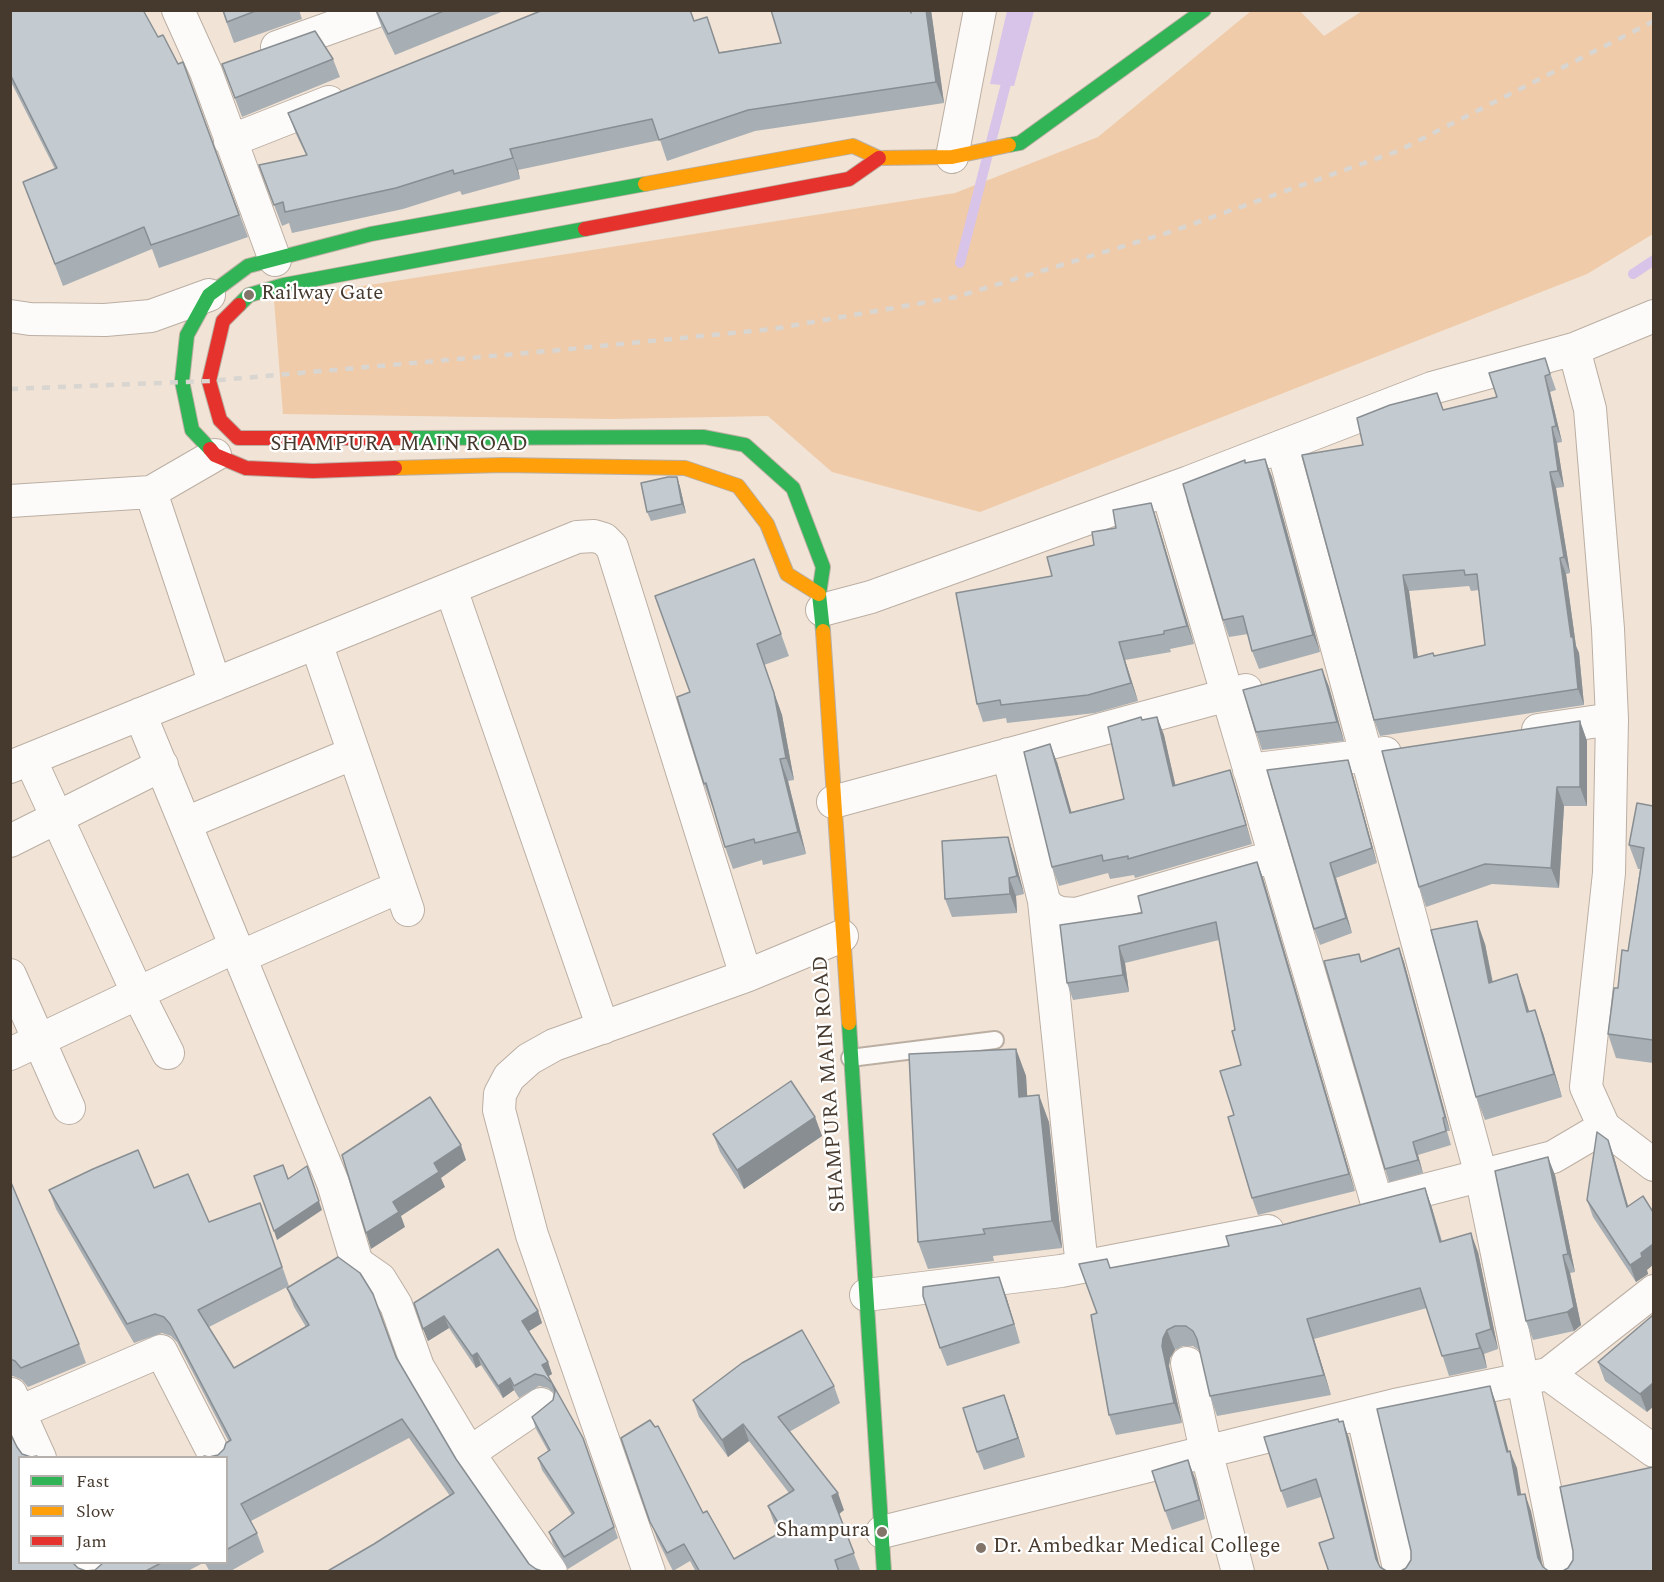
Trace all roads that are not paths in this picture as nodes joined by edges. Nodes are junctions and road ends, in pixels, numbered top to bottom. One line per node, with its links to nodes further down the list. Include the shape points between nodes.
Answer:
1 (178, 10): 5 (street)
2 (380, 10): 5 (street)
3 (980, 10): 8 (street)
4 (1204, 10): 8 (street, SHAMPURA MAIN ROAD, via 1020,143)
5 (227, 64): 7 (street)
6 (360, 89): 7 (street)
7 (230, 141): 10 (street)
8 (960, 155): 9 (street, SHAMPURA MAIN ROAD)
9 (879, 158): 10 (street, SHAMPURA MAIN ROAD, via 853,146 371,234); 21 (street, SHAMPURA MAIN ROAD, via 849,179 284,285 249,295 223,321 209,381 220,420 238,438 704,437 745,445 793,488 823,567)
10 (275, 260): 11 (street, SHAMPURA MAIN ROAD, via 248,266)
11 (209, 295): 12 (street, via 151,316 105,320); 16 (street, SHAMPURA MAIN ROAD, via 187,334 182,381 192,430)
12 (10, 316)
13 (1653, 316): 14 (street)
14 (1574, 350): 15 (street, via 1432,388); 27 (street, via 1590,409)
15 (1282, 446): 17 (street); 32 (street, via 1330,668)
16 (215, 455): 18 (street); 21 (street, SHAMPURA MAIN ROAD, via 246,468 313,471 503,465 685,468 738,486 767,524 787,574)
17 (1167, 490): 21 (street, via 871,597); 25 (street)
18 (151, 492): 19 (street); 24 (street)
19 (10, 501)
20 (451, 589): 22 (street); 45 (street, via 577,537 594,536 612,547); 47 (street)
21 (821, 602): 36 (street, SHAMPURA MAIN ROAD)
22 (316, 643): 24 (street); 30 (street)
23 (1273, 683): 25 (street)
24 (215, 684): 26 (street)
25 (1227, 695): 31 (street); 35 (street)
26 (140, 714): 33 (street); 34 (street)
27 (1612, 719): 28 (street); 54 (street, via 1609,873 1586,1087)
28 (1507, 735)
29 (1413, 749): 32 (street)
30 (354, 753): 38 (street); 43 (street, via 396,902)
31 (1008, 754): 36 (street); 41 (street)
32 (1367, 756): 35 (street); 56 (street)
33 (20, 763): 37 (street)
34 (162, 765): 37 (street); 38 (street)
35 (1249, 770): 40 (street)
36 (833, 802): 42 (street, SHAMPURA MAIN ROAD)
37 (57, 817): 39 (street); 46 (street)
38 (186, 823): 43 (street)
39 (10, 841)
40 (1275, 856): 41 (street, via 1076,914 1051,909); 56 (street, via 1365,1206)
41 (1044, 901): 58 (street)
42 (842, 936): 45 (street); 52 (street, SHAMPURA MAIN ROAD)
43 (238, 952): 46 (street); 68 (street, via 333,1183 357,1263 380,1279 396,1305 418,1367)
44 (10, 975): 48 (street)
45 (746, 976): 47 (street)
46 (138, 994): 48 (street); 50 (street)
47 (603, 1028): 73 (street, via 554,1045 529,1059 510,1077 500,1094 499,1110 532,1235)
48 (40, 1039): 51 (street); 53 (street)
49 (995, 1040): 52 (lane)
50 (168, 1053)
51 (10, 1054)
52 (850, 1058): 60 (street, SHAMPURA MAIN ROAD)
53 (69, 1108)
54 (1604, 1127): 55 (street); 56 (street, via 1553,1157)
55 (1653, 1165)
56 (1481, 1174): 62 (street)
57 (1296, 1224): 58 (street)
58 (1082, 1267): 60 (street)
59 (1653, 1291): 62 (street)
60 (866, 1295): 71 (street, SHAMPURA MAIN ROAD)
61 (1187, 1363): 66 (street)
62 (1536, 1376): 65 (street); 67 (street); 77 (street)
63 (541, 1404): 68 (street)
64 (13, 1407): 69 (street); 70 (street, via 161,1350)
65 (1362, 1413): 66 (street); 76 (street)
66 (1206, 1451): 71 (street); 75 (street)
67 (1653, 1451)
68 (470, 1453): 72 (street)
69 (39, 1456)
70 (215, 1456)
71 (882, 1532): 74 (street, SHAMPURA MAIN ROAD)
72 (550, 1572)
73 (649, 1572)
74 (884, 1572)
75 (1238, 1572)
76 (1400, 1572)
77 (1562, 1572)

